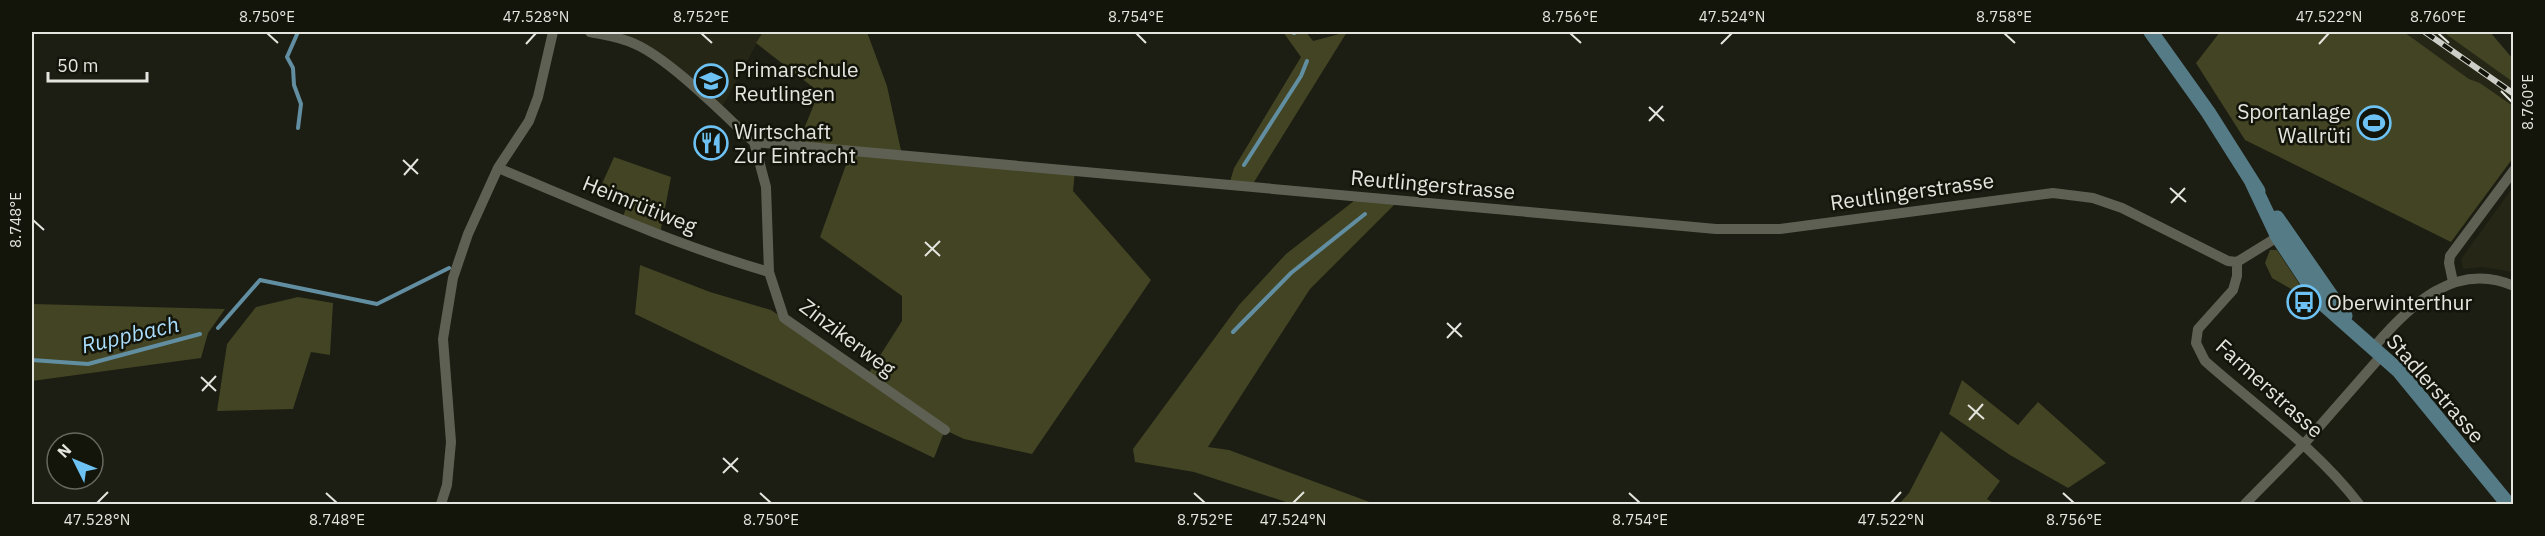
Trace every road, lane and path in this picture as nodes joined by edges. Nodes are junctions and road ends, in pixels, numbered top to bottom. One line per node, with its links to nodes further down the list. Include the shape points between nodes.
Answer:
1 (553, 32): 5 (street, via 532,115)
2 (590, 32): 4 (street, via 638,45)
3 (2151, 32): 7 (main road, Stadlerstrasse, via 2208,112)
4 (754, 142): 8 (street, Reutlingerstrasse, via 1716,230 1780,229 2053,193 2093,198 2122,208); 9 (street, Zinzikerweg, via 766,187)
5 (498, 168): 9 (street, Heimrütiweg, via 622,220); 15 (street, via 468,234 446,312 443,339 451,442)
6 (2514, 170): 10 (street, via 2450,256)
7 (2282, 234): 8 (street); 12 (main road, Stadlerstrasse, via 2353,329)
8 (2237, 262): 14 (street, Farmerstrasse, via 2233,291 2199,329 2196,343 2205,361)
9 (769, 272): 13 (street, Zinzikerweg, via 784,318)
10 (2453, 282): 11 (street, via 2480,278); 12 (street, via 2420,300)
11 (2514, 286)
12 (2378, 351): 14 (street); 18 (main road, Stadlerstrasse, via 2399,371)
13 (945, 430)
14 (2304, 444): 16 (street); 17 (street, Farmerstrasse)
15 (441, 504)
16 (2245, 504)
17 (2359, 504)
18 (2508, 504)

